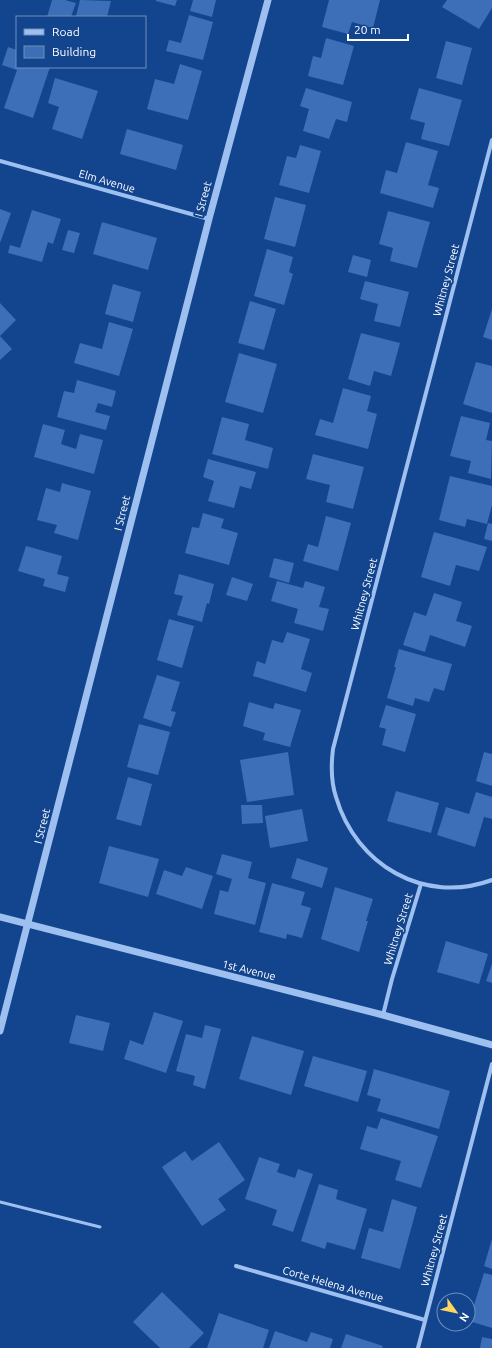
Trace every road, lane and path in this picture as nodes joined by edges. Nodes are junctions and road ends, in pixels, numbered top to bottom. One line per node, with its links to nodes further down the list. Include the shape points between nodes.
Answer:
1 (268, 0): 4 (street, I Street)
2 (492, 140): 6 (street, Whitney Street, via 333,749 331,765 335,796 347,826 358,842 386,868 403,878)
3 (0, 160): 4 (street, Elm Avenue)
4 (209, 219): 8 (street, I Street)
5 (492, 880): 6 (street, via 456,888)
6 (421, 884): 9 (street, Whitney Street)
7 (0, 917): 8 (street, 1st Avenue)
8 (28, 925): 9 (street, 1st Avenue); 10 (street, I Street)
9 (383, 1015): 11 (street, 1st Avenue)
10 (0, 1031)
11 (492, 1045)
12 (492, 1064): 16 (street, Whitney Street)
13 (0, 1202): 14 (lane)
14 (100, 1227)
15 (236, 1266): 16 (street, Corte Helena Avenue)
16 (426, 1320): 17 (street, Whitney Street)
17 (418, 1348)

